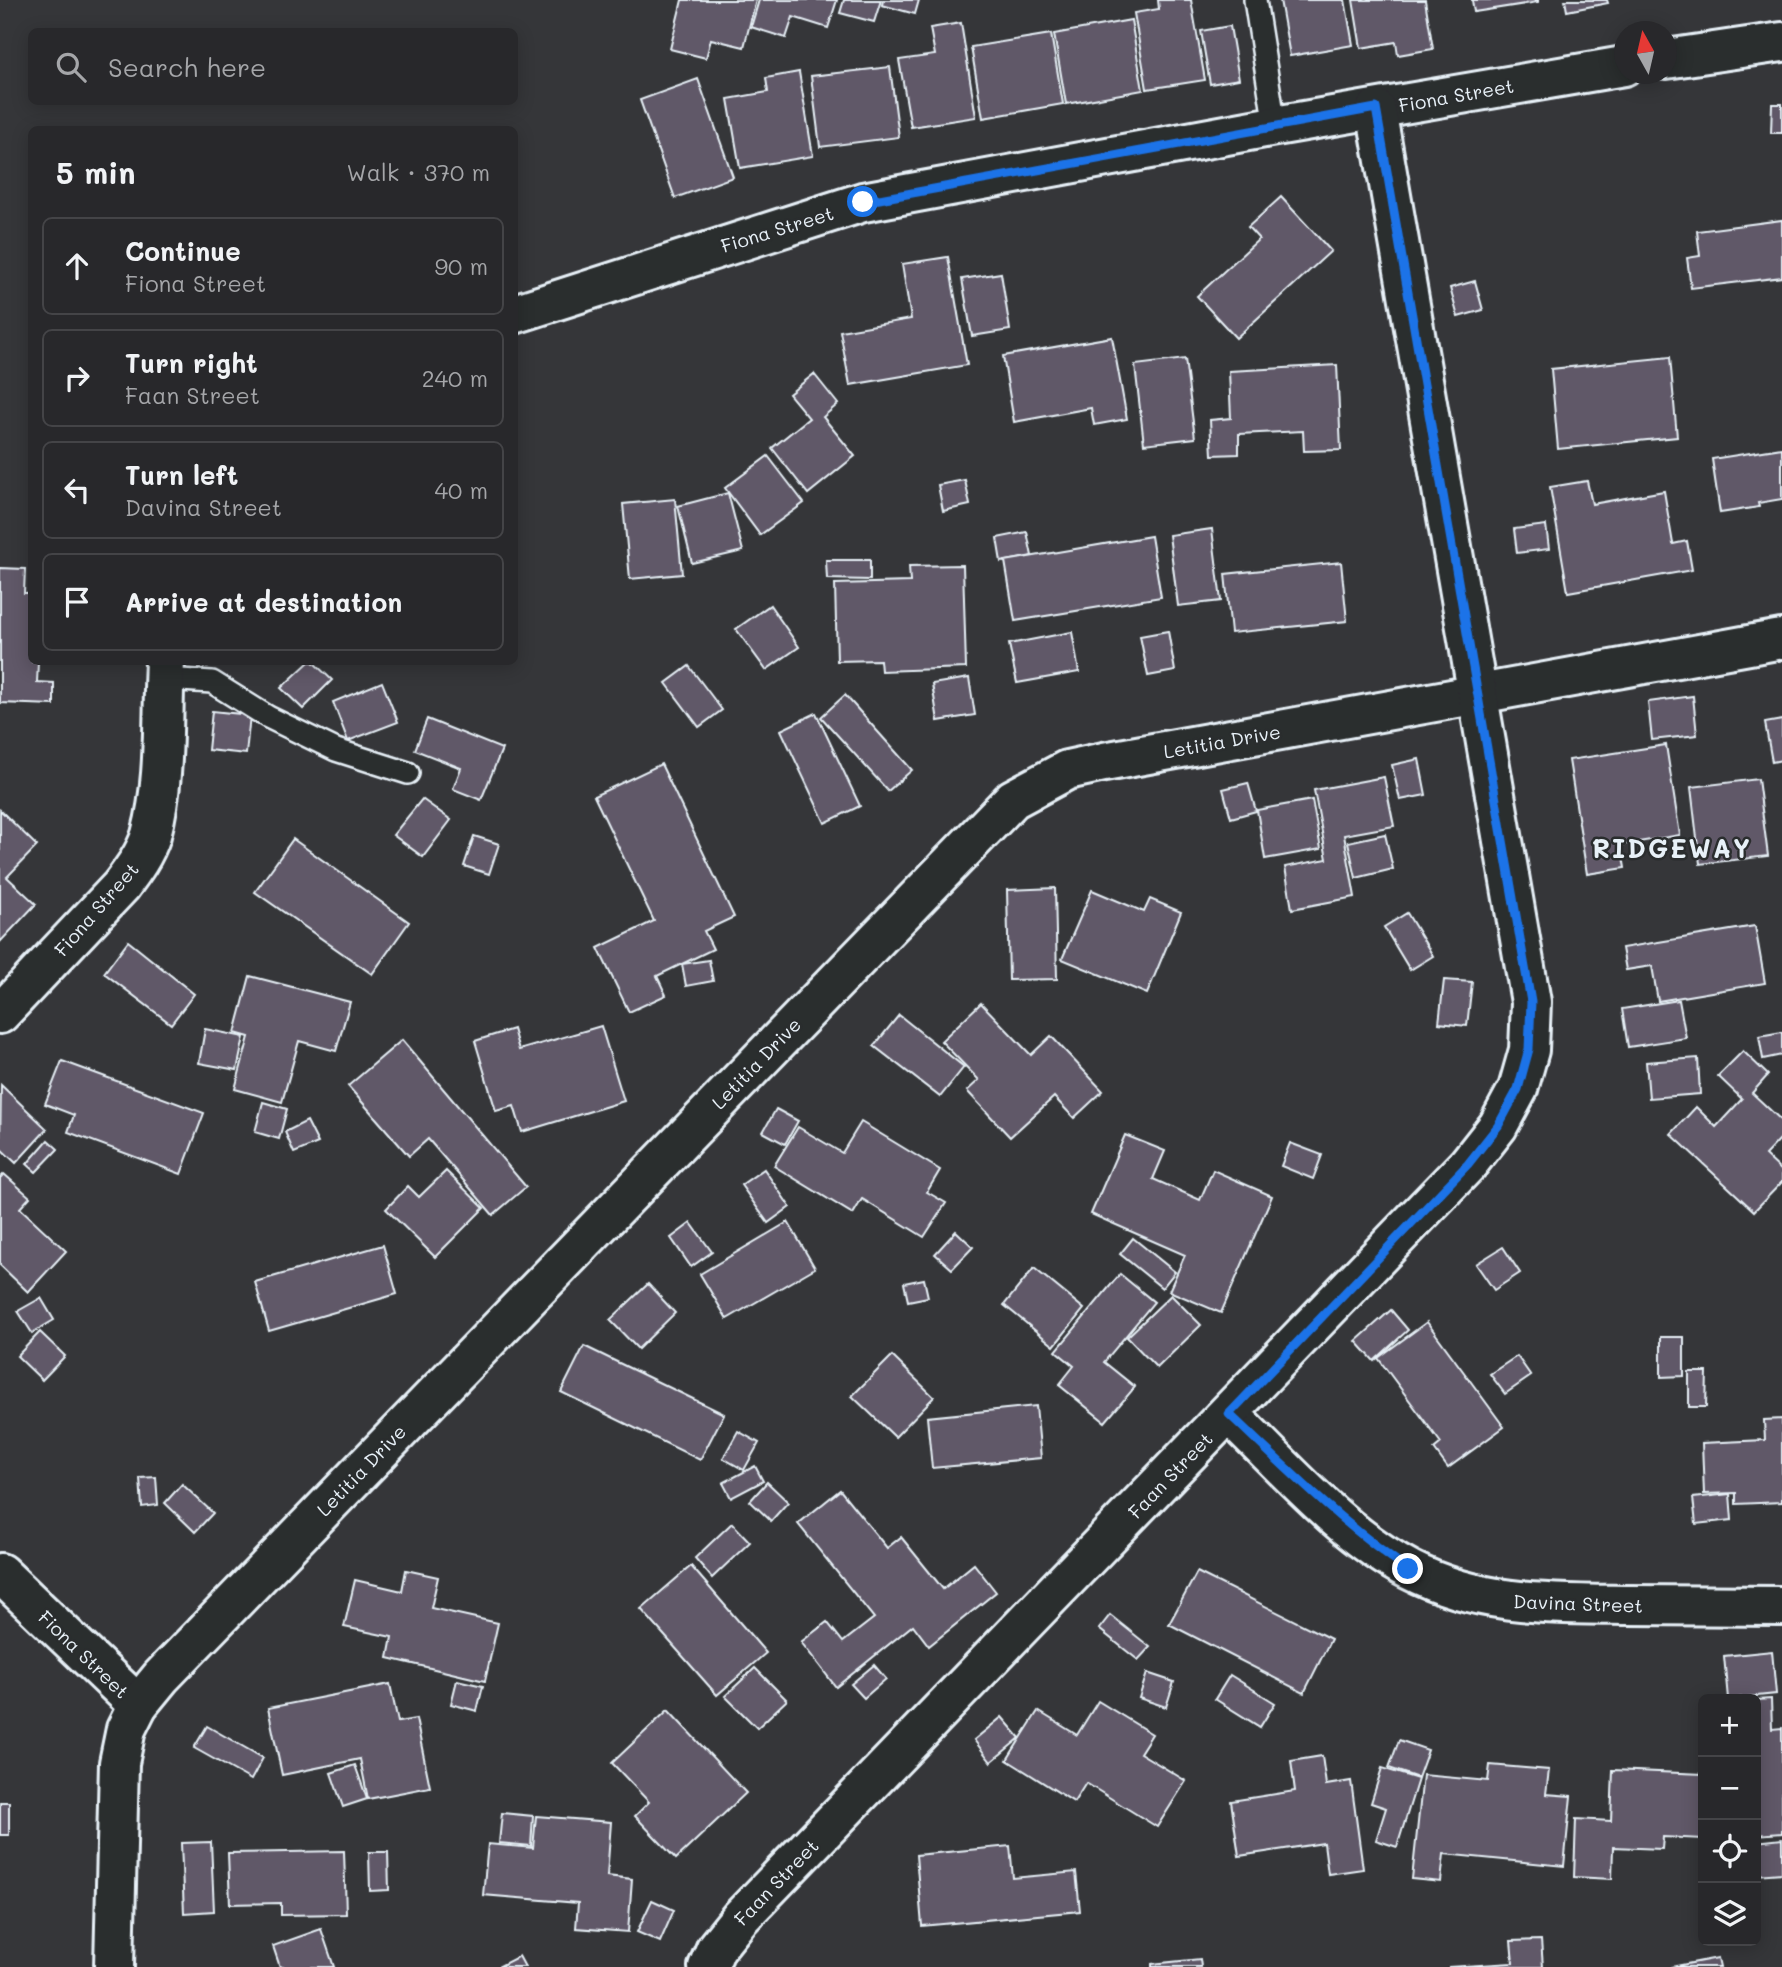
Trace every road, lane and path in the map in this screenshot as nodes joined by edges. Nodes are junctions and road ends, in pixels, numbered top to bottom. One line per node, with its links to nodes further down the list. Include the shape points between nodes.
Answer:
1 (1255, 0): 6 (lane)
2 (1782, 42): 3 (street)
3 (1677, 58)
4 (1614, 68): 5 (street, Fiona Street)
5 (1376, 108): 6 (street, Fiona Street); 10 (street, Faan Street)
6 (1275, 126): 7 (street, Fiona Street, via 863,202)
7 (518, 313)
8 (1782, 639): 10 (street, Letitia Drive)
9 (165, 670): 11 (lane, via 212,682 268,717 336,750); 12 (street, Fiona Street, via 156,809 137,865)
10 (1476, 696): 13 (street, Faan Street, via 1531,1002 1529,1049 1518,1089 1498,1126 1468,1164); 16 (street, Letitia Drive, via 1067,770 1013,799)
11 (408, 774)
12 (0, 1014)
13 (1229, 1414): 15 (street, Davina Street, via 1367,1542 1450,1589 1537,1604); 18 (street, Faan Street, via 740,1918 716,1948)
14 (0, 1573): 16 (street, Fiona Street)
15 (1782, 1606)
16 (138, 1705): 17 (street, Letitia Drive, via 126,1729 119,1763)
17 (114, 1967)
18 (708, 1967)

